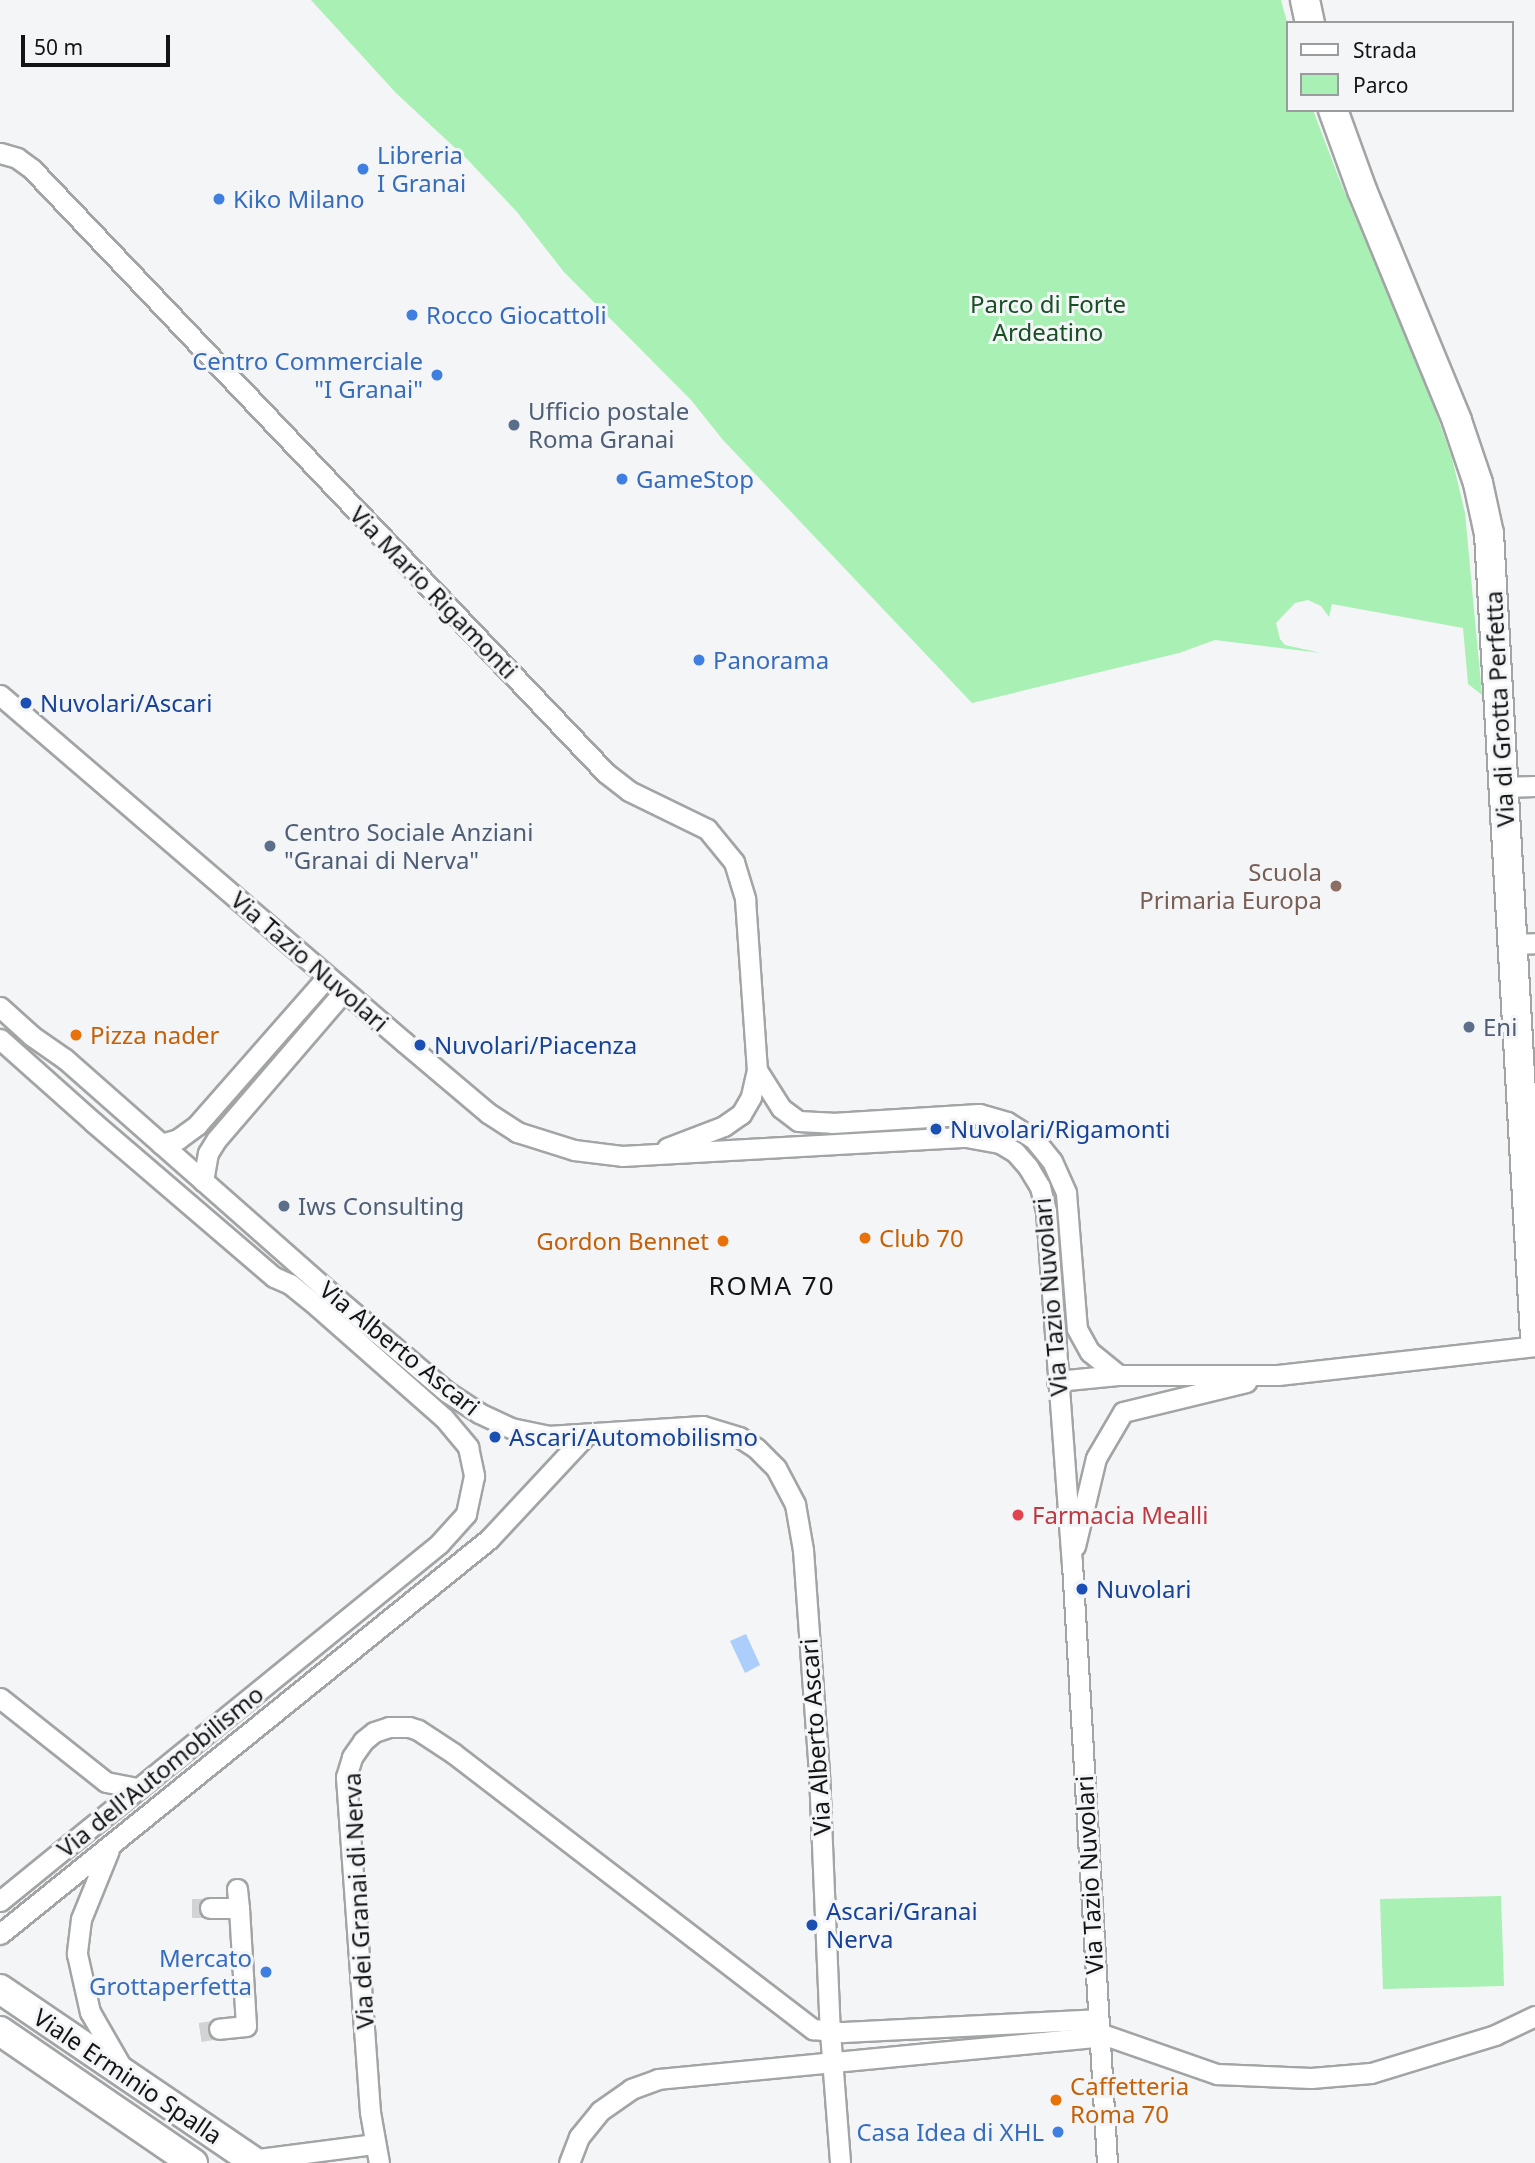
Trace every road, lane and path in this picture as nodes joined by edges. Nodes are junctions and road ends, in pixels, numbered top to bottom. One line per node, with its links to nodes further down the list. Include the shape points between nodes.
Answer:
1 (1305, 0): 2 (street)
2 (1310, 21)
3 (1334, 112): 7 (street, Via di Grotta Perfetta, via 1444,385 1478,483 1491,562)
4 (0, 153): 14 (street, Via Mario Rigamonti, via 32,169 606,772 629,791 716,836 734,862 744,888)
5 (0, 695): 9 (street, Via Tazio Nuvolari)
6 (1535, 786): 7 (street)
7 (1503, 787): 8 (street, Via di Grotta Perfetta)
8 (1523, 944): 24 (street, Via di Grotta Perfetta)
9 (327, 977): 10 (street, Via Tazio Nuvolari); 18 (street, via 197,1125 178,1139)
10 (344, 991): 19 (street, Via Tazio Nuvolari, via 488,1113 517,1132 596,1154); 20 (street, via 216,1140 208,1153)
11 (0, 1007): 13 (street, Via Alberto Ascari)
12 (0, 1039): 15 (street, Via Alberto Ascari)
13 (65, 1059): 15 (street); 18 (street, Via Alberto Ascari)
14 (757, 1070): 16 (street, Via Tazio Nuvolari, via 791,1118 806,1124); 19 (street, Via Tazio Nuvolari, via 751,1097 732,1121)
15 (46, 1080): 22 (street, Via Alberto Ascari, via 274,1277)
16 (832, 1123): 17 (street); 23 (street, Via Tazio Nuvolari, via 979,1114 1007,1122 1034,1139 1052,1161 1066,1193)
17 (834, 1143): 19 (street, Via Tazio Nuvolari); 21 (street, Via Tazio Nuvolari, via 966,1137 1008,1148 1028,1167 1043,1194)
18 (161, 1144): 20 (street, Via Alberto Ascari)
19 (653, 1154)
20 (203, 1181): 22 (street, Via Alberto Ascari)
21 (1050, 1283): 23 (street); 28 (street, Via Tazio Nuvolari)
22 (323, 1299): 29 (street, Via Alberto Ascari, via 488,1419 540,1435); 30 (street, Via Alberto Ascari, via 463,1438 474,1476 470,1506)
23 (1077, 1329): 26 (street, Via Tazio Nuvolari, via 1090,1352)
24 (1535, 1336)
25 (1535, 1346): 27 (street)
26 (1118, 1375): 27 (street); 28 (street)
27 (1278, 1375): 31 (street, Via Tazio Nuvolari, via 1123,1412 1096,1458)
28 (1057, 1381): 31 (street, Via Tazio Nuvolari)
29 (586, 1435): 33 (street, Via dell'Automobilismo, via 501,1528); 47 (street, Via Alberto Ascari, via 688,1426 729,1433 770,1461 791,1493 800,1527 806,1592)
30 (461, 1522): 32 (street, Via dell'Automobilismo)
31 (1072, 1563): 45 (street, Via Tazio Nuvolari)
32 (406, 1571): 33 (street); 34 (street, Via dell'Automobilismo)
33 (424, 1592): 35 (street, Via dell'Automobilismo)
34 (321, 1641): 35 (street); 37 (street, Via dell'Automobilismo)
35 (338, 1661): 38 (street, Via dell'Automobilismo)
36 (0, 1698): 37 (street, via 106,1782)
37 (138, 1788): 39 (street, Via dell'Automobilismo)
38 (112, 1845): 41 (street, Via dell'Automobilismo); 49 (street, Via dell'Automobilismo, via 81,1919 77,1954 90,2012)
39 (0, 1902)
40 (210, 1908): 44 (street, via 238,1898 247,2033)
41 (0, 1934)
42 (0, 1989): 49 (street, Viale Erminio Spalla)
43 (1535, 2016): 45 (street, via 1495,2035 1371,2073 1320,2078 1217,2074)
44 (219, 2029)
45 (1098, 2030): 47 (street); 48 (street); 55 (street, Via Tazio Nuvolari)
46 (0, 2031): 52 (street, Viale Erminio Spalla)
47 (830, 2032): 48 (street, Via Alberto Ascari); 50 (street, Via dei Granai di Nerva, via 806,2026 469,1765 418,1730 389,1727 363,1741 346,1777 370,2112)
48 (833, 2062): 53 (street, via 665,2077 639,2085 589,2123); 54 (street, Via Alberto Ascari)
49 (126, 2073): 51 (street, Viale Erminio Spalla)
50 (377, 2153): 51 (street)
51 (253, 2161)
52 (193, 2163)
53 (569, 2163)
54 (840, 2163)
55 (1107, 2163)

